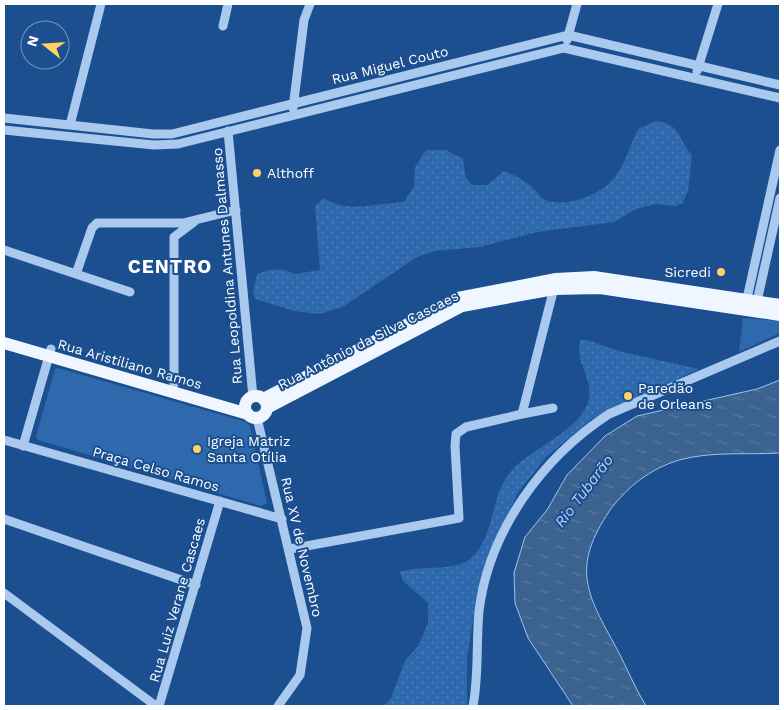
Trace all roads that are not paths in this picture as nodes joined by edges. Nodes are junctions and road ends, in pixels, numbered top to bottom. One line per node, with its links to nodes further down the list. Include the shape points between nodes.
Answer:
1 (101, 4): 20 (street)
2 (228, 4): 8 (street)
3 (303, 4): 7 (street)
4 (310, 4): 7 (street)
5 (577, 4): 9 (street)
6 (718, 4): 12 (street)
7 (304, 20): 16 (street)
8 (223, 26)
9 (566, 41): 10 (street, Rua Miguel Couto); 11 (street, Rua Miguel Couto); 16 (street, Rua Miguel Couto); 17 (street, Rua Miguel Couto)
10 (616, 46): 11 (street); 12 (street, Rua Miguel Couto)
11 (612, 59): 13 (street, Rua Miguel Couto)
12 (699, 66): 13 (street); 14 (street, Rua Miguel Couto)
13 (695, 79): 15 (street, Rua Miguel Couto)
14 (780, 85)
15 (780, 98)
16 (293, 104): 17 (street); 19 (street, Rua Miguel Couto)
17 (292, 116): 22 (street, Rua Miguel Couto)
18 (4, 118): 20 (street, Rua Miguel Couto)
19 (226, 121): 22 (street, Rua Leopoldina Antunes Dalmasso, via 232,126); 23 (street, Rua Miguel Couto, via 178,133)
20 (70, 125): 23 (street, Rua Miguel Couto)
21 (4, 130): 24 (street, Rua Miguel Couto)
22 (228, 131): 24 (street, Rua Miguel Couto, via 178,144); 28 (street, Rua Leopoldina Antunes Dalmasso)
23 (154, 134): 24 (street)
24 (154, 145)
25 (780, 150): 26 (street)
26 (777, 179): 35 (street)
27 (780, 198): 35 (street)
28 (236, 210): 29 (street); 42 (street, Rua Leopoldina Antunes Dalmasso)
29 (196, 221): 31 (street, via 95,224); 41 (street, via 174,237)
30 (4, 250): 31 (street)
31 (76, 274): 33 (street)
32 (555, 284): 35 (main road, Rua Antônio da Silva Cascaes); 42 (main road, Rua Antônio da Silva Cascaes, via 462,306 400,333); 44 (street)
33 (130, 292)
34 (780, 305): 35 (main road, Rua Antônio da Silva Cascaes)
35 (751, 306): 36 (main road, Rua Antônio da Silva Cascaes)
36 (780, 315)
37 (4, 335): 40 (main road, Rua Aristiliano Ramos)
38 (780, 341): 53 (street, via 610,414 586,429 553,459 511,519 487,574 479,612)
39 (4, 343): 40 (main road, Rua Aristiliano Ramos)
40 (50, 352): 41 (main road, Rua Aristiliano Ramos); 42 (main road, Rua Aristiliano Ramos); 46 (street)
41 (174, 384): 42 (main road, Rua Aristiliano Ramos)
42 (256, 407): 49 (street, Rua XV de Novembro)
43 (553, 408): 44 (street)
44 (522, 414): 50 (street, via 466,426 456,434 458,518)
45 (4, 440): 46 (street, Praça Celso Ramos)
46 (23, 446): 47 (street, Praça Celso Ramos)
47 (220, 501): 49 (street, Praça Celso Ramos); 51 (street, Rua Luiz Verane Cascaes)
48 (4, 519): 51 (street)
49 (282, 519): 50 (street, Rua XV de Novembro)
50 (290, 549): 56 (street, Rua XV de Novembro, via 306,618 307,639 300,676)
51 (196, 584): 55 (street, Rua Luiz Verane Cascaes)
52 (4, 593): 54 (street)
53 (474, 704)
54 (156, 706)
55 (160, 706)
56 (278, 706)

